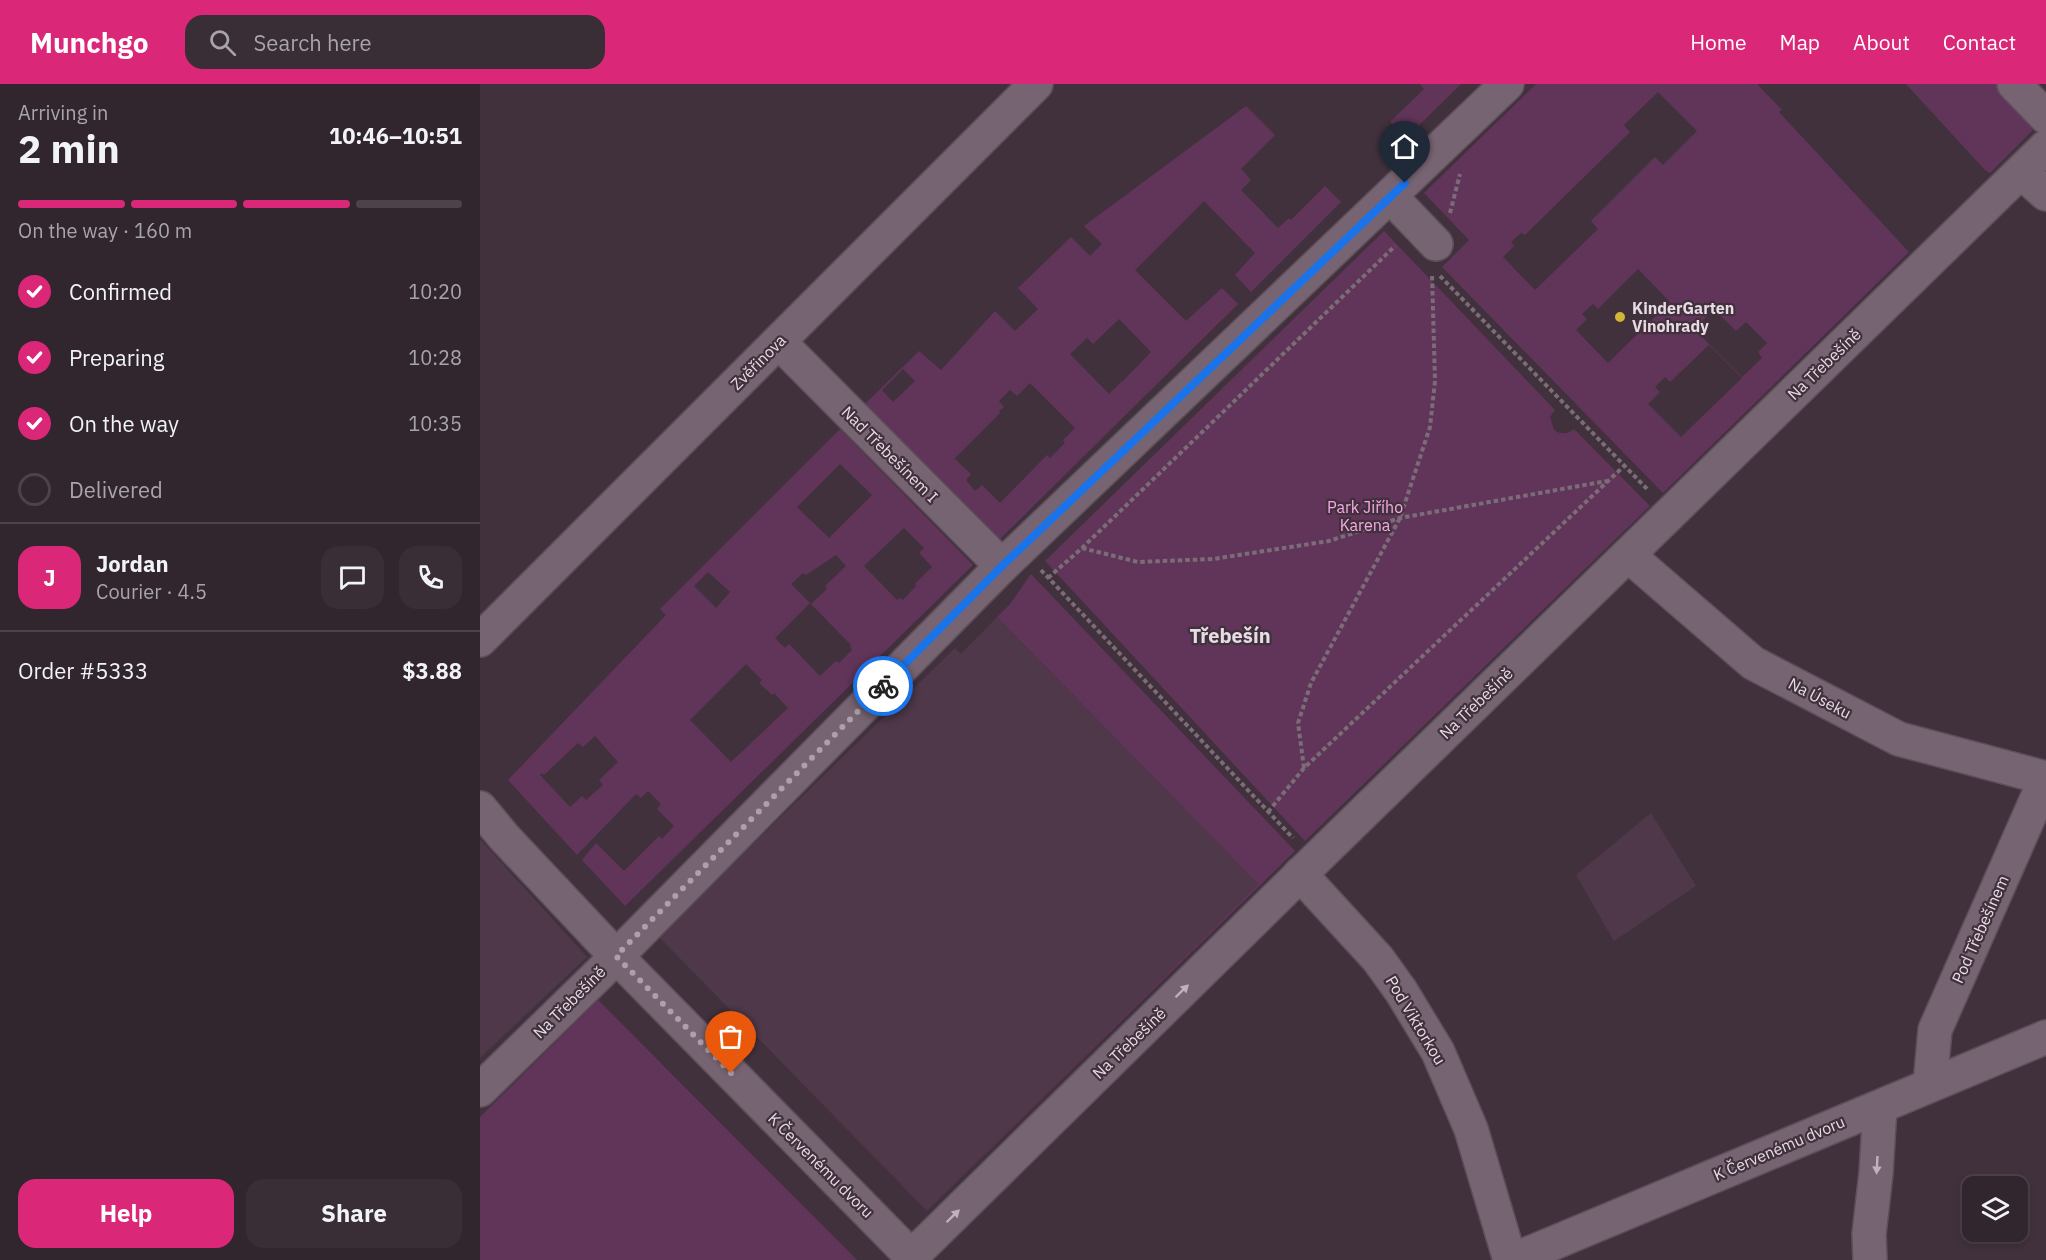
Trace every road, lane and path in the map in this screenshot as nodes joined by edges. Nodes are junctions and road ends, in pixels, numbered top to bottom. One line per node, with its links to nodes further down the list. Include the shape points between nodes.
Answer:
1 (1036, 84): 11 (street, Zvěřinova)
2 (1507, 84): 9 (street, Na Třebešíně)
3 (2014, 84): 4 (street)
4 (2046, 117)
5 (2046, 147): 6 (street, Na Třebešíně)
6 (2021, 172): 8 (street); 14 (street, Na Třebešíně)
7 (1460, 174): 10 (path, via 1449,219)
8 (2046, 194)
9 (1390, 196): 10 (street); 18 (street, Na Třebešíně)
10 (1426, 233): 16 (path)
11 (779, 342): 18 (street, Nad Třebešínem I); 20 (street, Zvěřinova)
12 (1624, 466): 13 (path); 14 (path); 15 (path, via 1431,267 1435,381 1430,427)
13 (1606, 481): 15 (path); 21 (path)
14 (1671, 513): 17 (street, Na Třebešíně)
15 (1400, 518): 16 (path, via 1329,541 1213,560 1138,562); 21 (path, via 1311,683 1299,723)
16 (1082, 548): 19 (path)
17 (1628, 555): 22 (street, Na Úseku, via 1753,663 1899,739); 25 (street, Na Třebešíně)
18 (1011, 557): 19 (path); 26 (street, Na Třebešíně)
19 (1048, 578): 24 (path)
20 (480, 640)
21 (1304, 768): 24 (path)
22 (2046, 778): 28 (street, Pod Třebešínem, via 1935,1030)
23 (480, 808): 26 (street, K Červenému dvoru)
24 (1268, 812): 25 (path, via 1300,846)
25 (1308, 867): 31 (street, Na Třebešíně, one-way to 25); 32 (street, Pod Viktorkou, via 1401,991 1438,1052 1471,1129)
26 (616, 956): 29 (street, Na Třebešíně); 31 (street, K Červenému dvoru)
27 (2046, 1037): 28 (street, K Červenému dvoru)
28 (1930, 1085): 30 (street, K Červenému dvoru)
29 (480, 1090)
30 (1880, 1107): 32 (street, K Červenému dvoru); 33 (street, one-way to 33)
31 (912, 1259)
32 (1511, 1260)
33 (1870, 1260)

